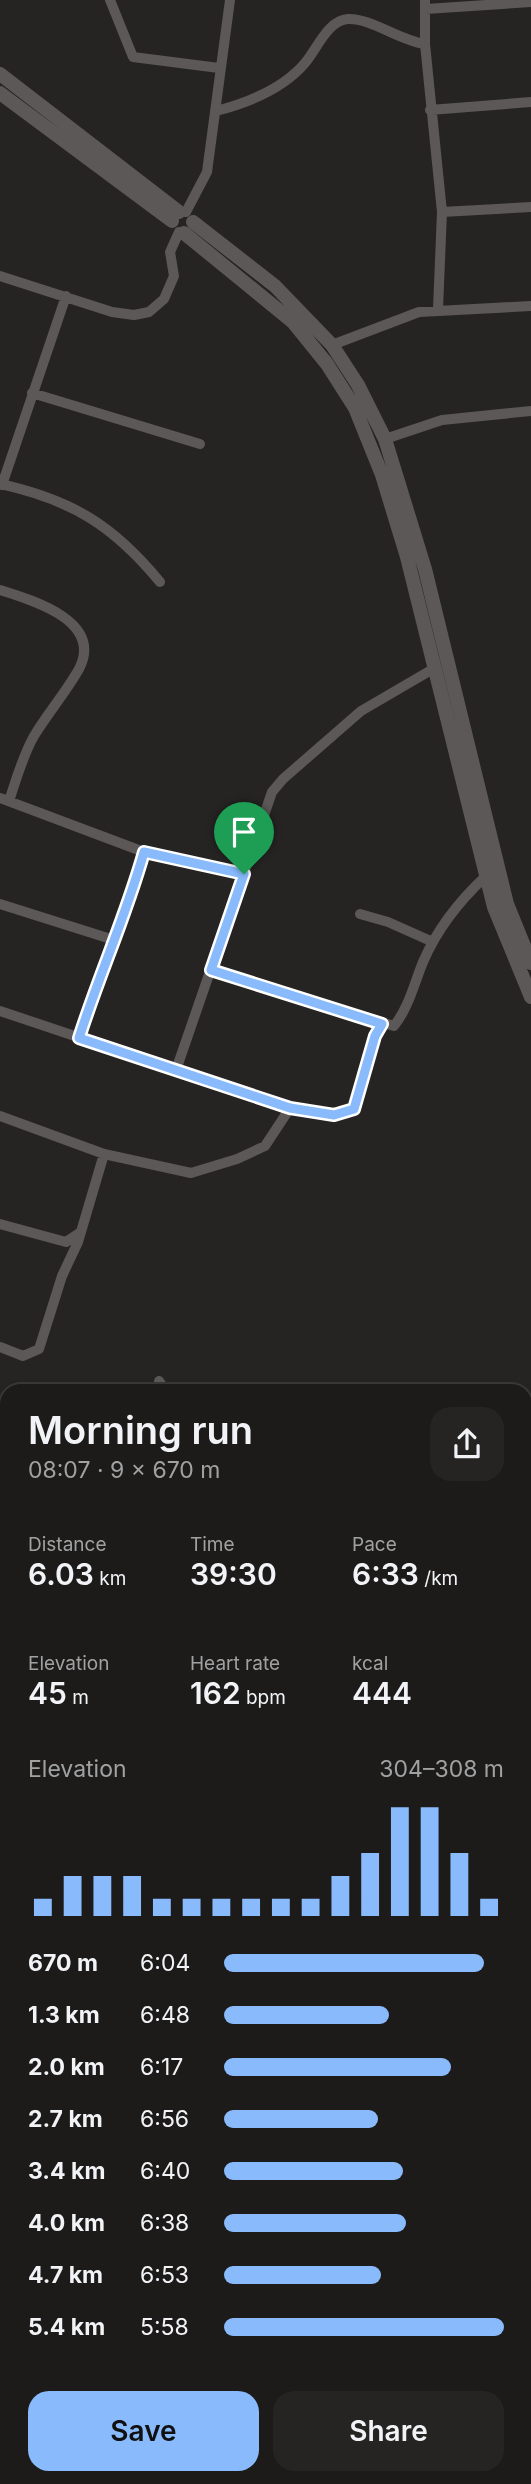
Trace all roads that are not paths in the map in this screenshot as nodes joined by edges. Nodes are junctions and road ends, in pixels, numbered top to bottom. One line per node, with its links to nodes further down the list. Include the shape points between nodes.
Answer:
1 (110, 0): 6 (street, via 132,57)
2 (230, 0): 6 (street)
3 (531, 2): 4 (street)
4 (426, 5): 5 (street)
5 (425, 44): 10 (street); 11 (street, via 346,19 335,23 304,65 278,86)
6 (219, 68): 11 (street)
7 (0, 74): 14 (main road)
8 (0, 93): 14 (main road)
9 (531, 102): 10 (street)
10 (430, 110): 13 (street)
11 (216, 111): 14 (street, via 207,172)
12 (531, 207): 13 (street)
13 (442, 212): 18 (street)
14 (182, 222): 16 (street, via 170,252 174,276 164,299 149,312 113,312); 19 (main road, via 275,286); 27 (main road, via 293,322 344,389 369,442 397,522)
15 (0, 276): 16 (street)
16 (66, 296): 20 (street)
17 (531, 306): 18 (street)
18 (438, 309): 19 (street, via 401,317)
19 (332, 345): 22 (main road)
20 (32, 393): 23 (street); 24 (street)
21 (531, 411): 22 (street, via 442,420)
22 (385, 439): 36 (main road, via 425,569 503,891)
23 (200, 444)
24 (1, 484): 25 (street, via 45,494 92,518 132,550)
25 (160, 582)
26 (0, 590): 28 (street, via 63,617 77,629 84,647 80,666 33,737)
27 (433, 669): 30 (street, via 361,710 283,779 272,792); 31 (main road)
28 (4, 800): 29 (street)
29 (144, 852): 30 (street); 34 (street)
30 (244, 874): 37 (street)
31 (486, 876): 35 (street, via 450,912); 38 (main road)
32 (0, 904): 34 (street)
33 (360, 914): 35 (street)
34 (114, 940): 41 (street)
35 (433, 942): 40 (street, via 402,1016 394,1026)
36 (531, 964)
37 (211, 970): 40 (street); 42 (street)
38 (531, 997)
39 (0, 1012): 41 (street)
40 (382, 1024): 43 (street, via 354,1109 334,1115)
41 (79, 1038): 42 (street)
42 (176, 1070): 43 (street)
43 (290, 1108): 45 (street, via 265,1146 191,1172)
44 (0, 1116): 45 (street)
45 (104, 1154): 47 (street)
46 (0, 1224): 47 (street, via 66,1242)
47 (81, 1232): 48 (street, via 39,1349 23,1356)
48 (0, 1347)
49 (159, 1381): 50 (street)
50 (161, 1384)

